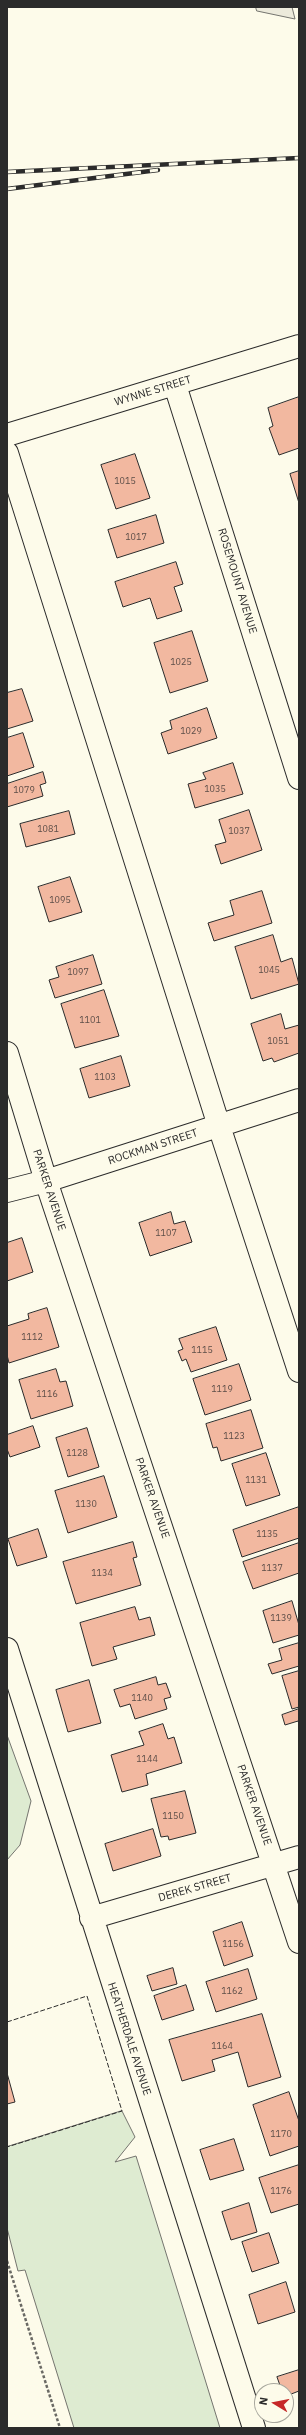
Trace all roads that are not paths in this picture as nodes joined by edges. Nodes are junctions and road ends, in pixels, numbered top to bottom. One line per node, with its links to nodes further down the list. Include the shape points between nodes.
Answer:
1 (299, 346): 2 (street, WYNNE STREET)
2 (175, 384): 3 (street, WYNNE STREET); 5 (street, ROSEMOUNT AVENUE)
3 (7, 435)
4 (7, 453): 8 (street)
5 (299, 778)
6 (7, 1053): 9 (street, PARKER AVENUE)
7 (299, 1100): 8 (street, ROCKMAN STREET)
8 (219, 1126): 9 (street, ROCKMAN STREET); 11 (street)
9 (46, 1181): 10 (street, ROCKMAN STREET); 14 (street, PARKER AVENUE)
10 (7, 1191)
11 (299, 1372)
12 (7, 1649): 15 (street, HEATHERDALE AVENUE)
13 (299, 1857): 14 (street, DEREK STREET)
14 (274, 1864): 15 (street, DEREK STREET); 16 (street, PARKER AVENUE)
15 (91, 1918): 17 (street, HEATHERDALE AVENUE)
16 (299, 1942)
17 (254, 2428)

